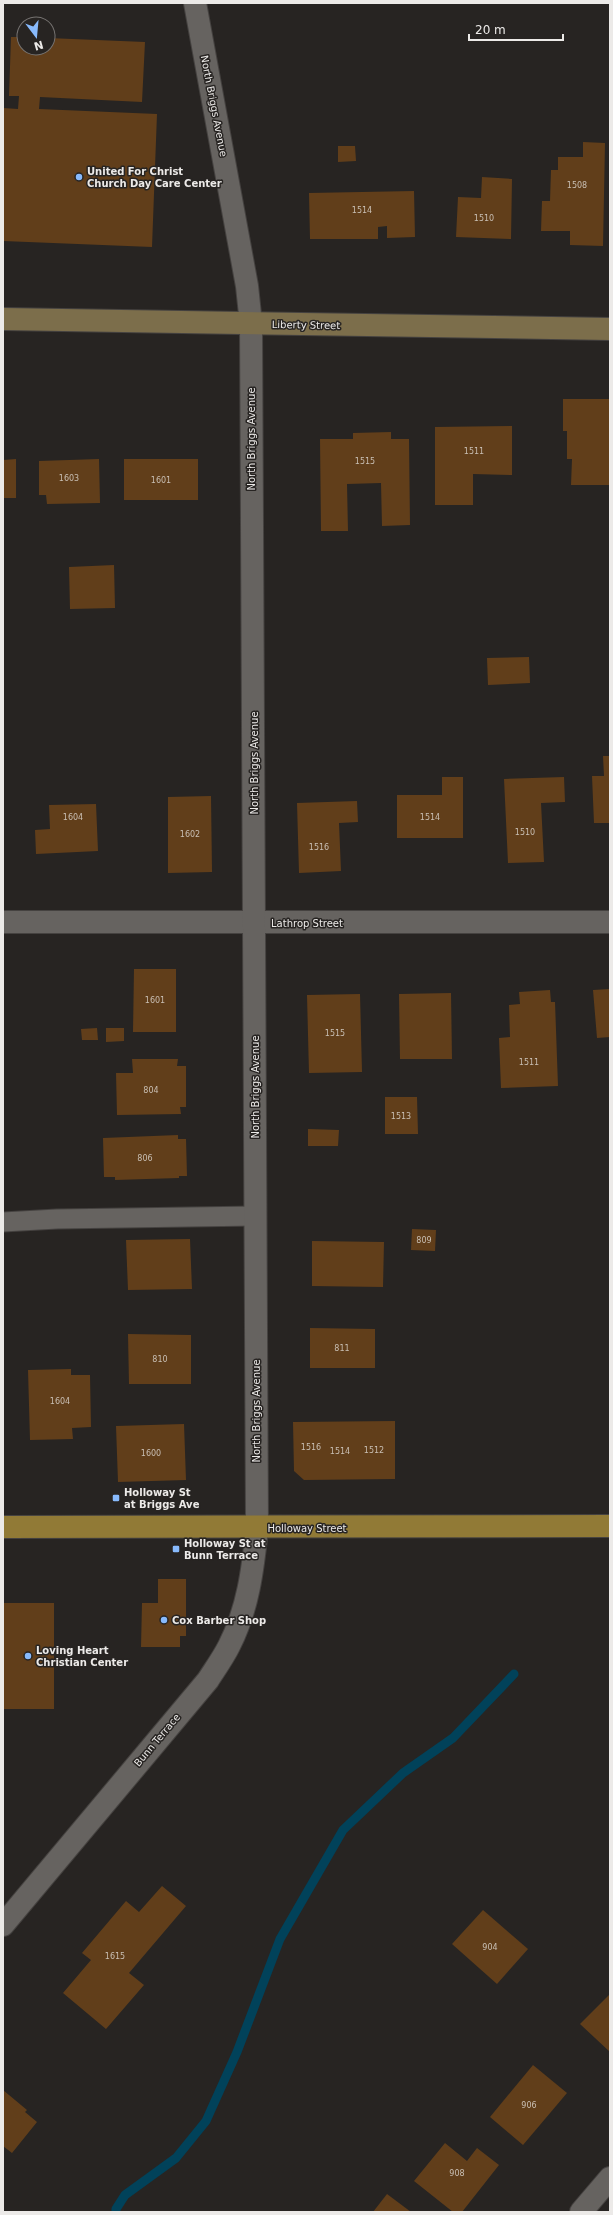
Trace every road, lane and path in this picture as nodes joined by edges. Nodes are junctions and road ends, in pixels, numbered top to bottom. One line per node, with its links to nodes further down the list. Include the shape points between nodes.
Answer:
1 (195, 3): 3 (street, North Briggs Avenue, via 247,286)
2 (3, 319): 3 (street, Liberty Street)
3 (250, 324): 4 (street, Liberty Street); 6 (street, North Briggs Avenue)
4 (610, 329)
5 (3, 922): 6 (street, Lathrop Street)
6 (255, 922): 7 (street, Lathrop Street); 8 (street, North Briggs Avenue)
7 (610, 922)
8 (256, 1216): 9 (lane); 12 (street, North Briggs Avenue)
9 (3, 1222)
10 (610, 1526): 12 (main road, Holloway Street)
11 (3, 1527): 12 (main road, Holloway Street)
12 (256, 1528): 13 (street, Bunn Terrace, via 252,1575 246,1602 229,1646 208,1680)
13 (3, 1925)
14 (610, 2178): 15 (street)
15 (581, 2212)

